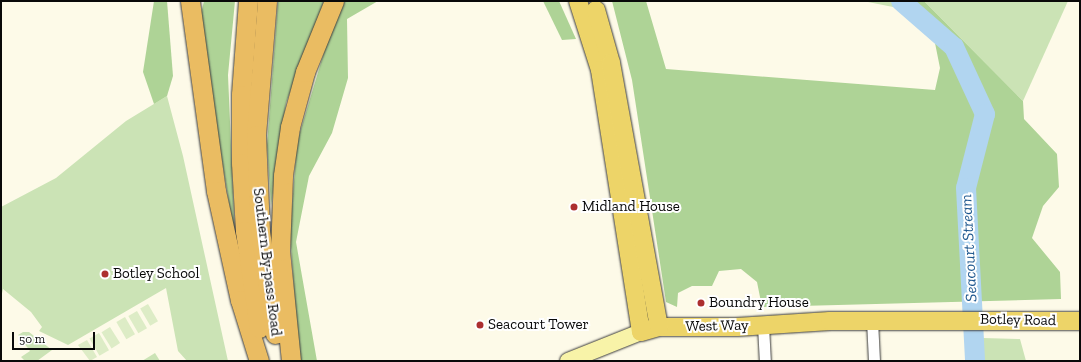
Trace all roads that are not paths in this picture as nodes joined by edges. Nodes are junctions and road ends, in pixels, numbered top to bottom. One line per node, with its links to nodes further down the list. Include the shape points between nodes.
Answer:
1 (190, 1): 15 (highway, via 216,191 240,300)
2 (248, 1): 7 (highway)
3 (267, 1): 7 (highway)
4 (334, 1): 18 (highway, via 303,79 283,175 280,251)
5 (578, 1): 13 (main road, via 600,70)
6 (592, 1): 12 (main road, via 611,63)
7 (251, 69): 16 (highway, Southern By-pass Road, via 243,199); 17 (highway, Southern By-pass Road, via 258,202)
8 (955, 319): 9 (main road, West Way); 10 (main road, Botley Road)
9 (872, 320): 11 (main road, West Way); 20 (street)
10 (1080, 321)
11 (764, 326): 12 (main road, West Way); 19 (street)
12 (659, 327): 13 (main road, West Way)
13 (641, 332): 14 (main road, West Way)
14 (578, 359)
15 (259, 361)
16 (266, 361)
17 (280, 361)
18 (291, 361)
19 (765, 361)
20 (874, 361)

